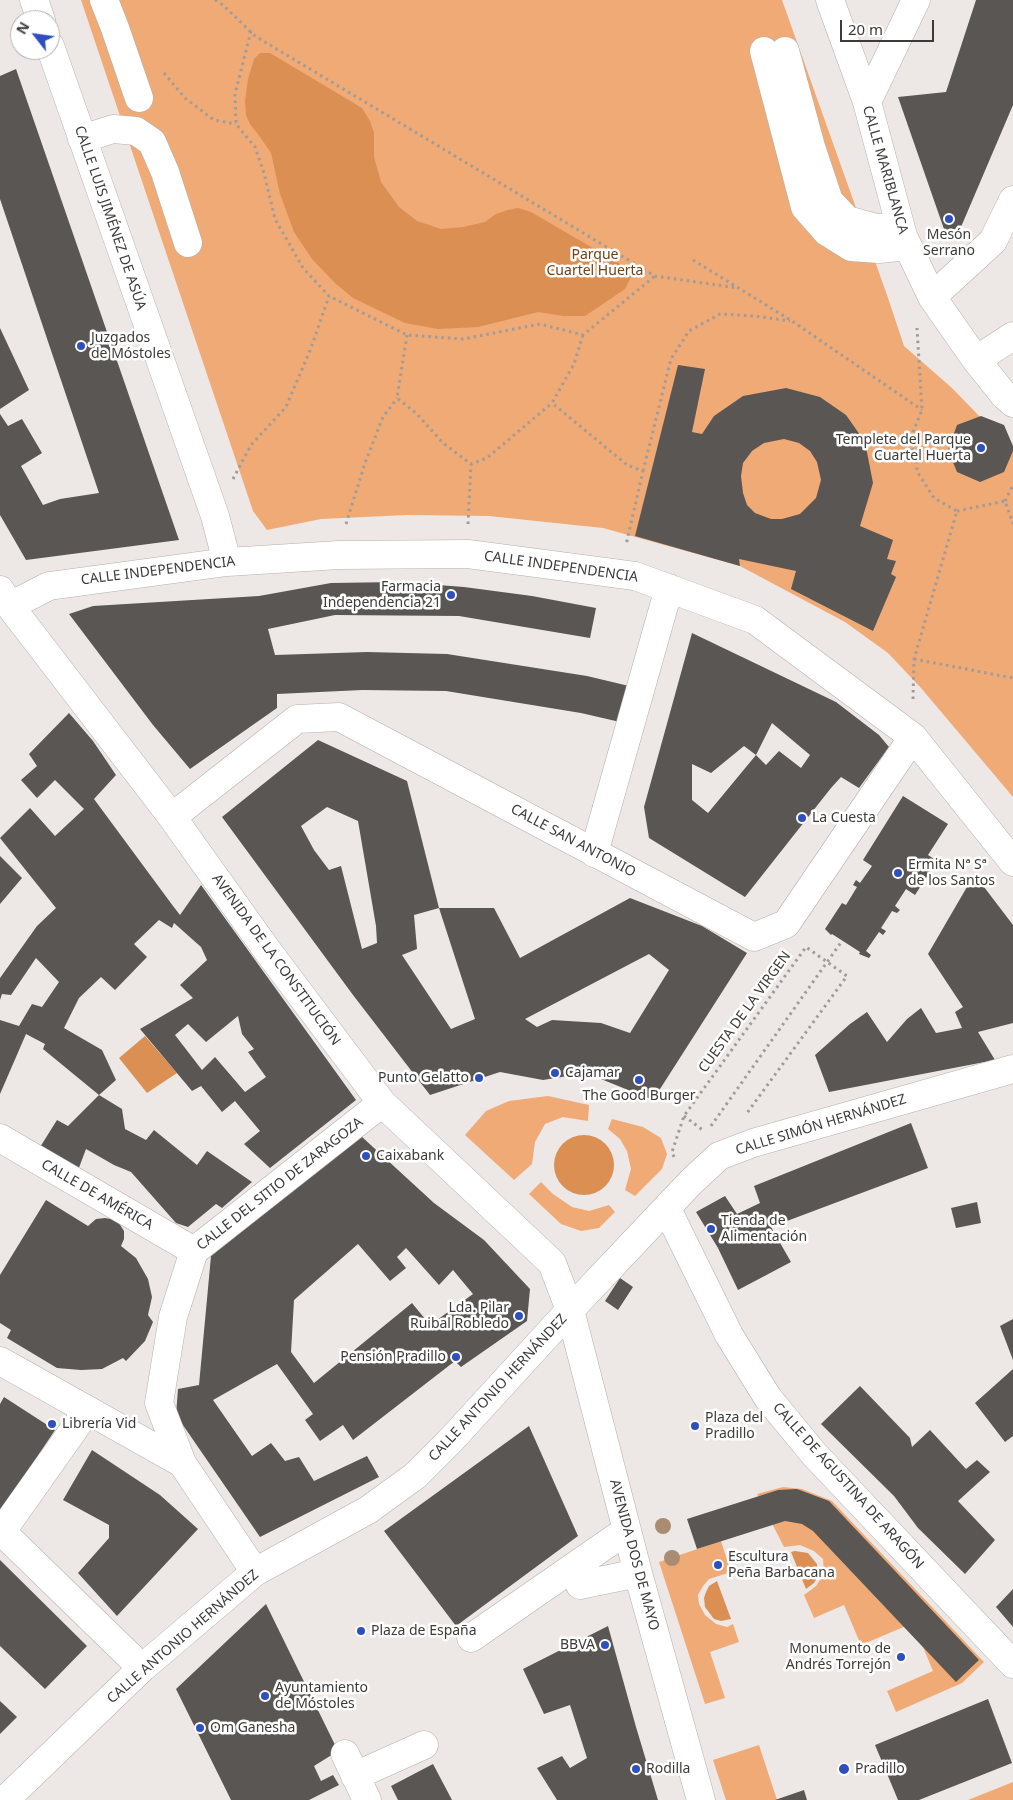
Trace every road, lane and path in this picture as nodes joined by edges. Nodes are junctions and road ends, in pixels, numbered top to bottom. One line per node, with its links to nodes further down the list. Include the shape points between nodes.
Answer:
1 (104, 0): 9 (street)
2 (215, 0): 5 (path)
3 (830, 0): 10 (street, CALLE MARIBLANCA)
4 (916, 0): 10 (street)
5 (251, 32): 11 (path, via 234,94); 17 (path)
6 (775, 51): 14 (street, via 806,207 827,232 851,247 879,249)
7 (55, 60): 12 (street, CALLE LUIS JIMÉNEZ DE ASÚA)
8 (162, 71): 11 (path, via 185,98 214,120)
9 (139, 98)
10 (867, 102): 14 (street, CALLE MARIBLANCA)
11 (236, 124): 19 (path, via 255,147 275,219 303,268)
12 (82, 139): 15 (street, via 113,129 136,132 152,142); 35 (street, CALLE LUIS JIMÉNEZ DE ASÚA)
13 (1013, 200): 20 (street, via 993,241)
14 (904, 236): 20 (street, CALLE MARIBLANCA)
15 (188, 243)
16 (693, 260): 18 (path)
17 (655, 276): 18 (path); 23 (path)
18 (738, 288): 21 (path)
19 (329, 296): 22 (path); 35 (path, via 286,407 251,444)
20 (932, 297): 25 (street, CALLE MARIBLANCA); 29 (path, via 915,308)
21 (792, 321): 29 (path); 31 (path, via 720,314 689,331 671,359)
22 (407, 335): 23 (path, via 463,339 540,324); 26 (path)
23 (582, 335): 27 (path, via 574,364)
24 (1013, 336): 25 (street)
25 (976, 360): 28 (street, CALLE MARIBLANCA)
26 (397, 398): 30 (path, via 416,413 443,443); 38 (path, via 383,417 365,463)
27 (552, 403): 30 (path, via 487,458); 31 (path, via 627,465)
28 (1013, 403)
29 (922, 410): 34 (path, via 910,439 918,473 934,498)
30 (472, 464): 37 (path)
31 (642, 471): 40 (path)
32 (1013, 485): 33 (path)
33 (1005, 501): 34 (path); 36 (path)
34 (957, 511): 43 (path)
35 (215, 516): 39 (street, CALLE LUIS JIMÉNEZ DE ASÚA)
36 (1013, 524)
37 (468, 554): 38 (street, CALLE INDEPENDENCIA); 40 (street, CALLE INDEPENDENCIA)
38 (339, 555): 39 (street, CALLE INDEPENDENCIA)
39 (227, 562): 42 (street, CALLE INDEPENDENCIA, via 49,586)
40 (620, 573): 41 (street, CALLE INDEPENDENCIA)
41 (669, 588): 45 (street, CALLE INDEPENDENCIA, via 756,620); 47 (street)
42 (3, 607): 46 (street, AVENIDA DE LA CONSTITUCIÓN)
43 (914, 659): 44 (path); 45 (path)
44 (1013, 678)
45 (913, 737): 47 (street, CALLE SAN ANTONIO, via 786,924 754,937); 48 (street, CALLE INDEPENDENCIA)
46 (172, 817): 47 (street, CALLE SAN ANTONIO, via 297,719 339,717); 52 (street, AVENIDA DE LA CONSTITUCIÓN)
47 (594, 853)
48 (1013, 862)
49 (842, 941): 50 (path)
50 (828, 962): 53 (path, CUESTA DE LA VIRGEN, via 806,947); 53 (path, via 707,1133); 55 (path, CUESTA DE LA VIRGEN, via 847,976 741,1122)
51 (1013, 1070): 55 (street, CALLE SIMÓN HERNÁNDEZ)
52 (382, 1103): 58 (street, CALLE DEL SITIO DE ZARAGOZA); 59 (street, AVENIDA DE LA CONSTITUCIÓN, via 552,1263)
53 (684, 1116): 56 (path, CUESTA DE LA VIRGEN, via 672,1152 678,1168)
54 (0, 1138): 58 (street, CALLE DE AMÉRICA)
55 (753, 1143): 56 (street, CALLE SIMÓN HERNÁNDEZ, via 719,1156)
56 (691, 1182): 57 (street, CALLE SIMÓN HERNÁNDEZ)
57 (667, 1209): 59 (street, CALLE SIMÓN HERNÁNDEZ); 69 (street, CALLE DE AGUSTINA DE ARAGÓN, via 729,1335 768,1398 814,1454)
58 (194, 1252): 62 (street, CALLE DEL SITIO DE ZARAGOZA, via 173,1317 159,1403)
59 (570, 1310): 63 (street, AVENIDA DOS DE MAYO); 65 (street, CALLE ANTONIO HERNÁNDEZ, via 415,1476 368,1510)
60 (0, 1361): 61 (street)
61 (87, 1412): 62 (street); 64 (street)
62 (182, 1463): 65 (street, CALLE DEL SITIO DE ZARAGOZA)
63 (627, 1530): 66 (street, AVENIDA DOS DE MAYO); 68 (street)
64 (1, 1533): 70 (street)
65 (255, 1572): 70 (street, CALLE ANTONIO HERNÁNDEZ)
66 (638, 1573): 67 (street); 74 (street, AVENIDA DOS DE MAYO)
67 (580, 1585)
68 (475, 1647)
69 (1013, 1664)
70 (142, 1668): 72 (street, CALLE ANTONIO HERNÁNDEZ)
71 (424, 1745): 73 (street, via 350,1765)
72 (5, 1800)
73 (367, 1800)
74 (701, 1800)

